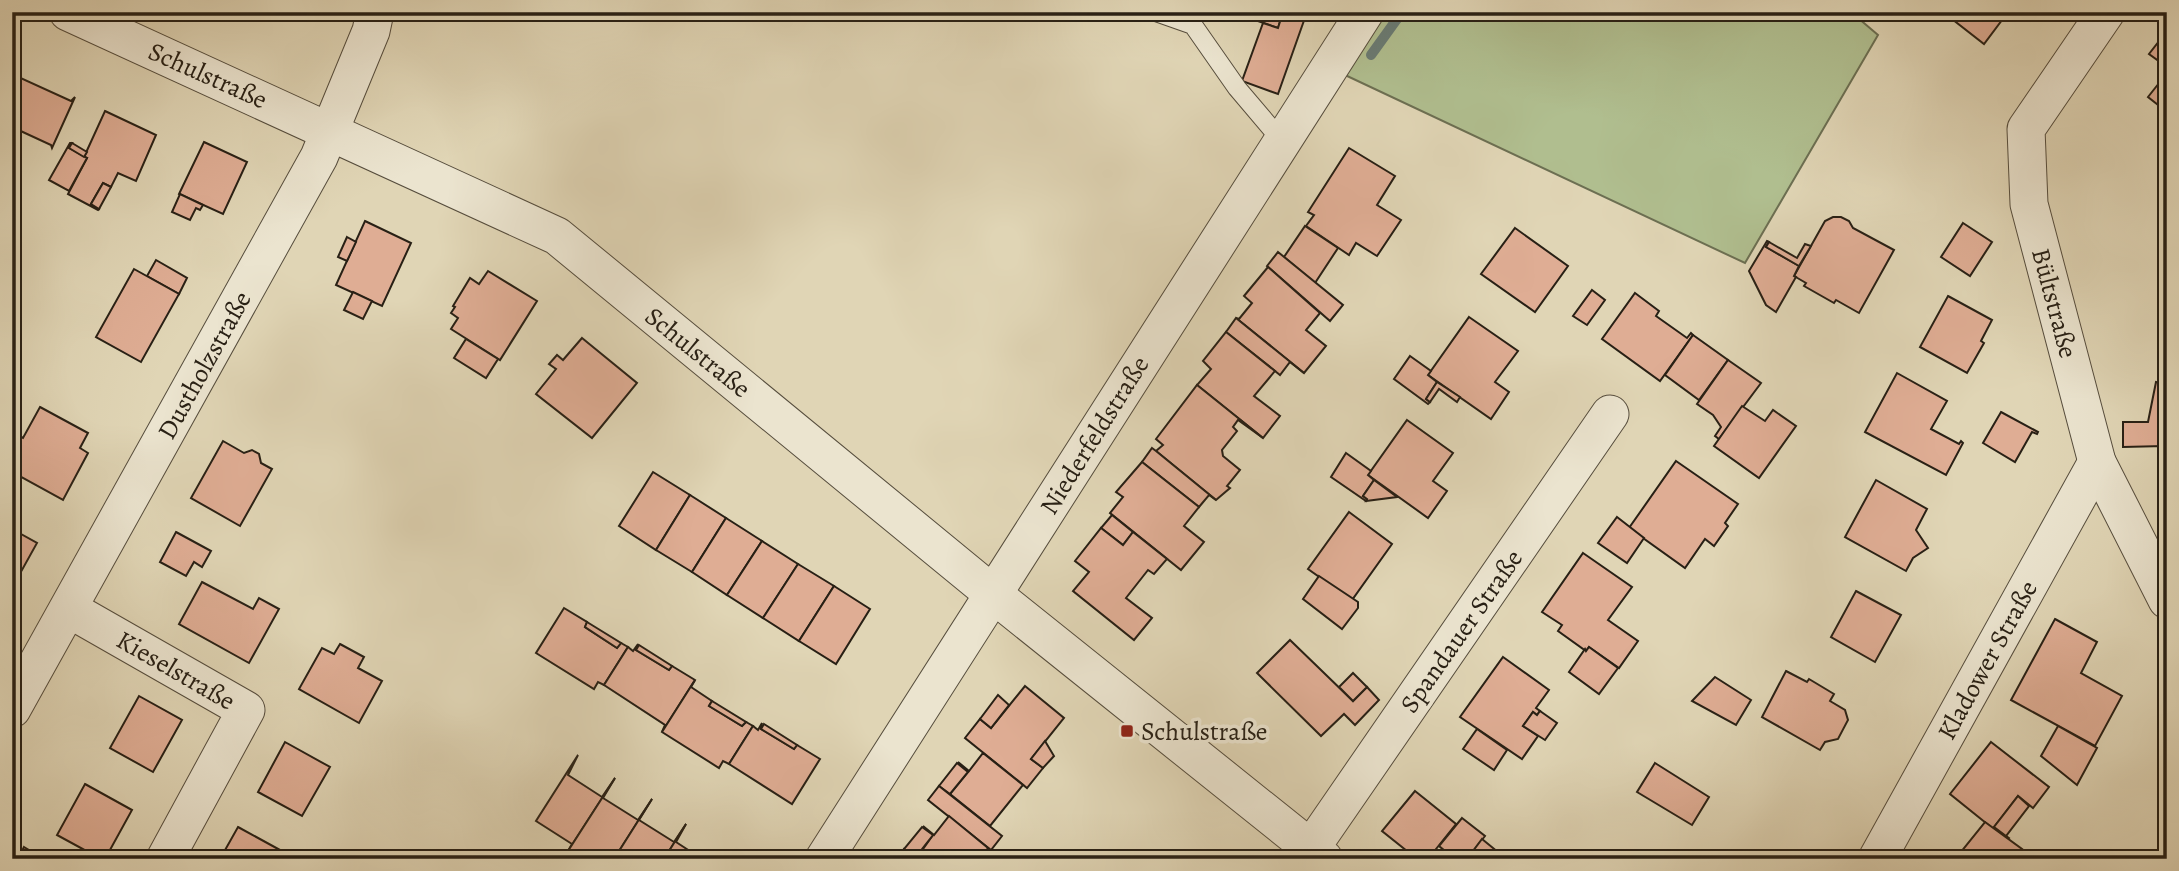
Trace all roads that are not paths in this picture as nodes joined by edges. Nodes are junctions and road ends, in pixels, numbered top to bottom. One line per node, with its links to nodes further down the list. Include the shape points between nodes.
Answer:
1 (68, 12): 6 (street, Schulstraße)
2 (375, 12): 6 (street, Dustholzstraße)
3 (1156, 12): 7 (lane, via 1193,25)
4 (1365, 12): 7 (street, Niederfeldstraße)
5 (2106, 12): 9 (street, Bültstraße, via 2026,129 2029,204)
6 (330, 130): 10 (street, Schulstraße, via 557,236); 12 (street, Dustholzstraße)
7 (1282, 141): 10 (street, Niederfeldstraße)
8 (1611, 414): 14 (street, Spandauer Straße)
9 (2097, 462): 11 (street, Bültstraße); 17 (street, Kladower Straße)
10 (993, 594): 14 (street, Schulstraße); 16 (street, Niederfeldstraße)
11 (2167, 600)
12 (69, 609): 13 (street, Dustholzstraße); 15 (street, Kieselstraße, via 246,710)
13 (12, 709)
14 (1317, 853)
15 (164, 859)
16 (824, 859)
17 (1877, 859)

